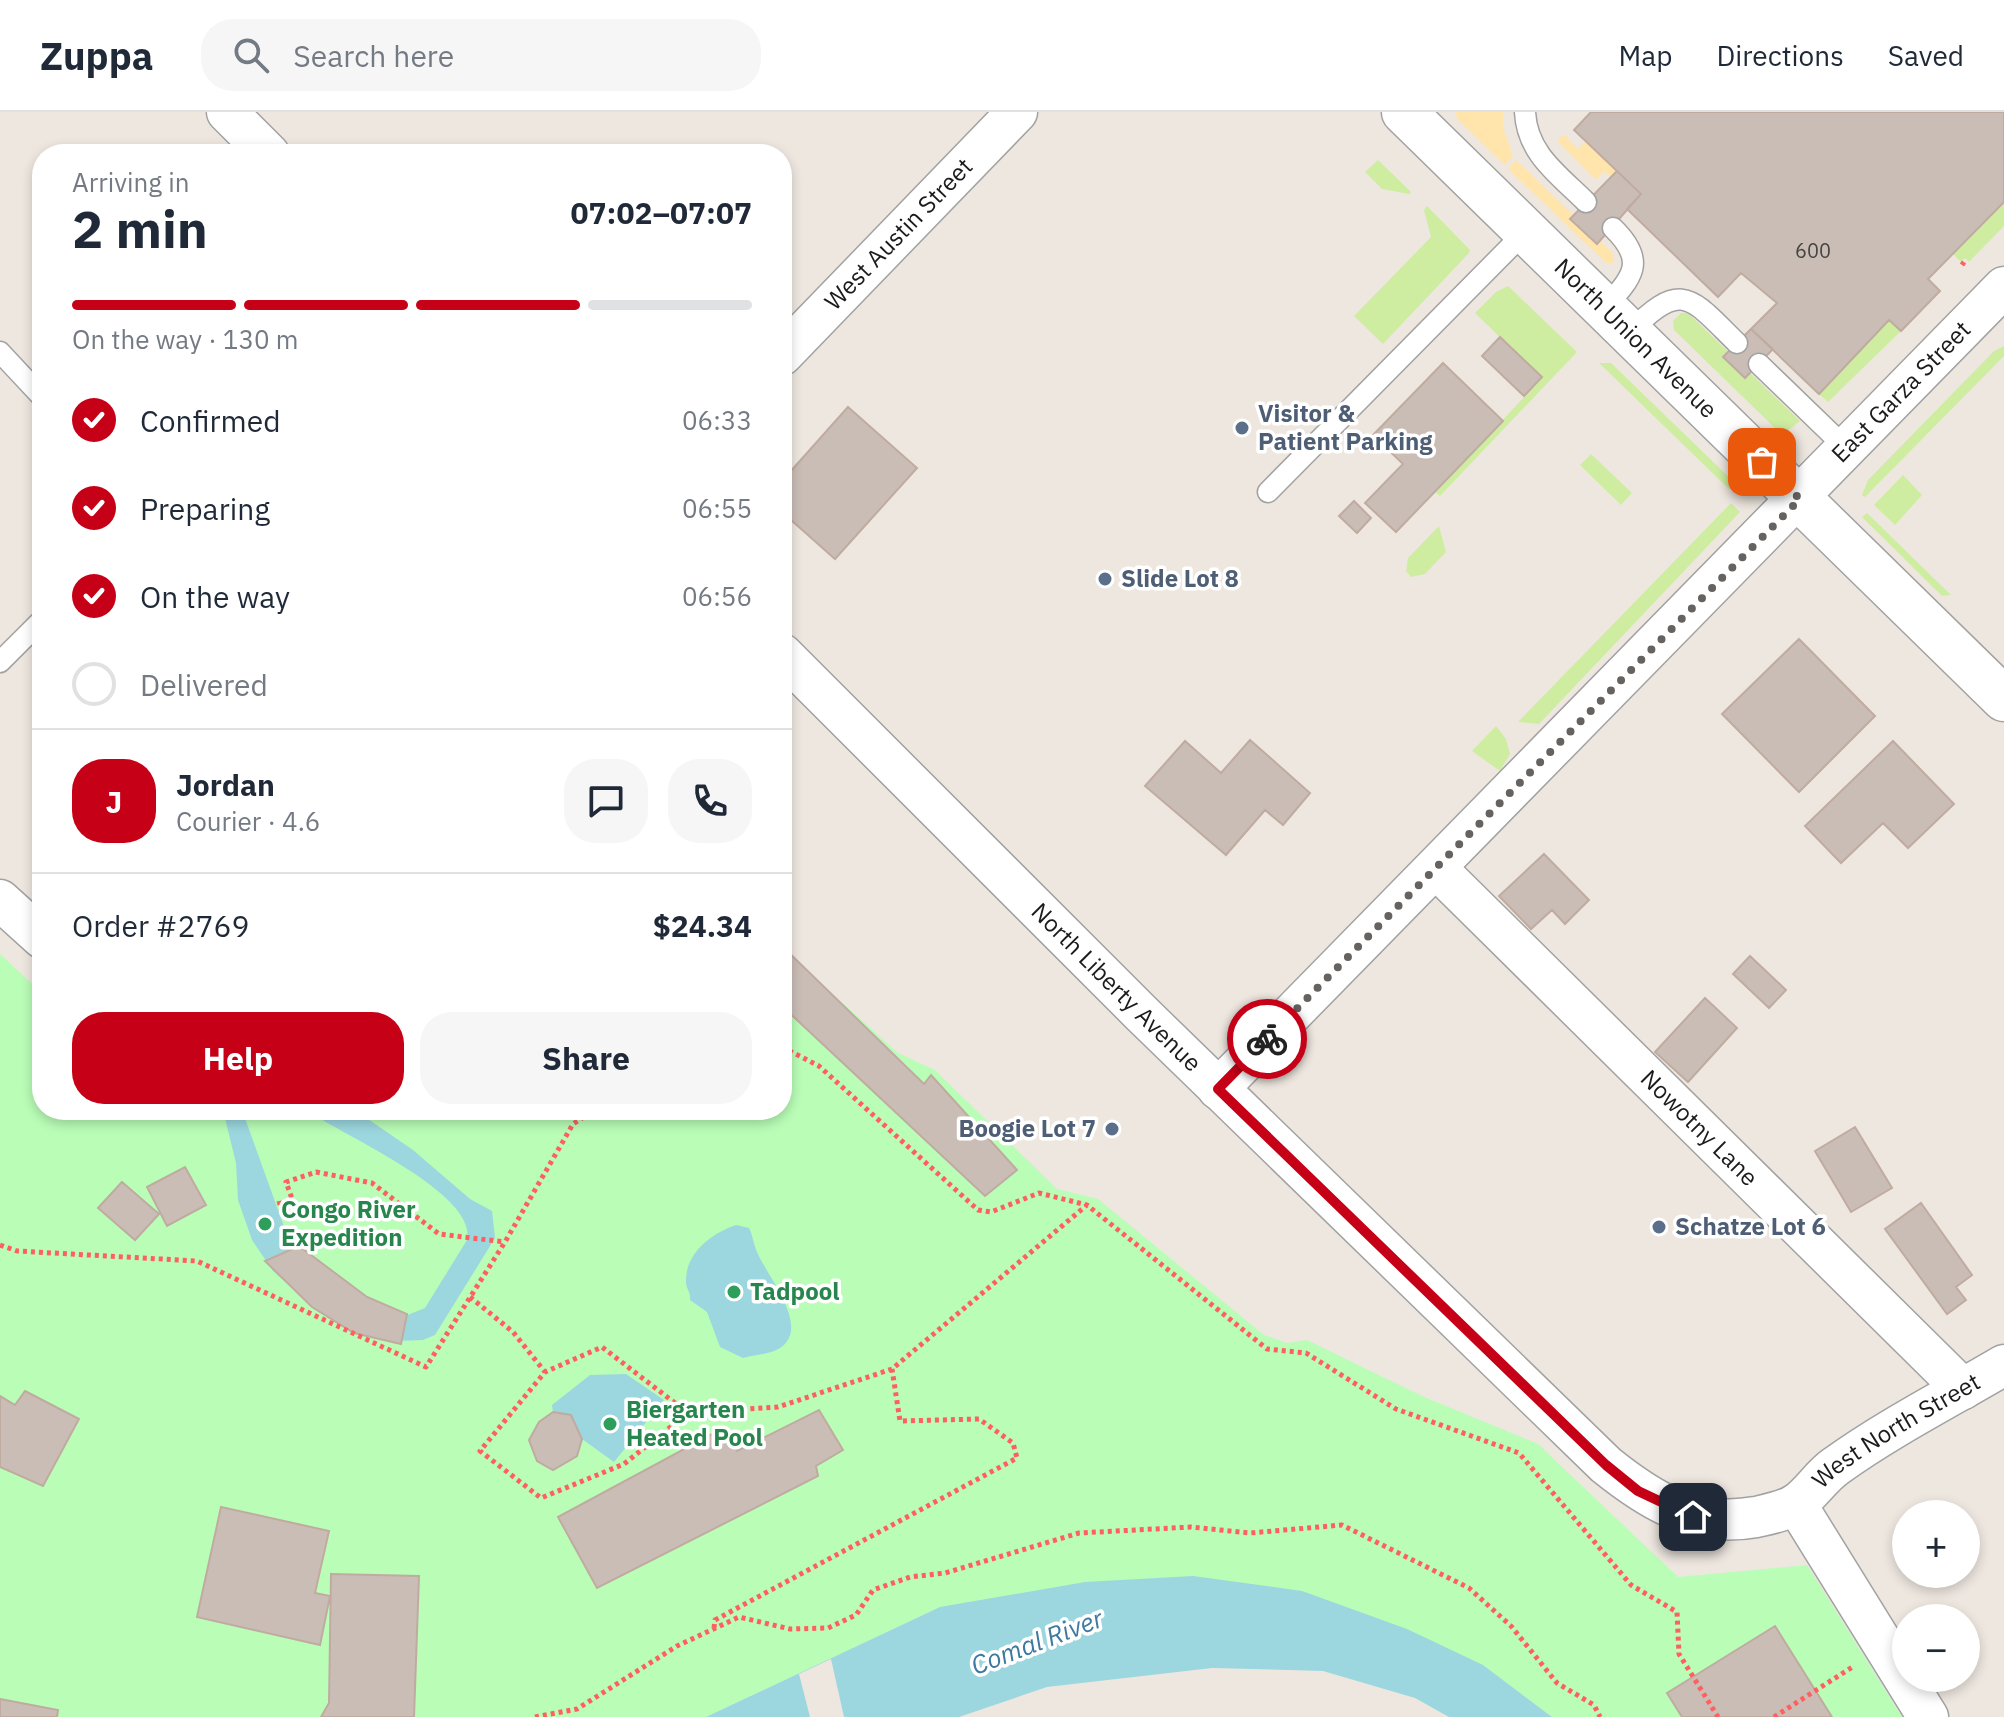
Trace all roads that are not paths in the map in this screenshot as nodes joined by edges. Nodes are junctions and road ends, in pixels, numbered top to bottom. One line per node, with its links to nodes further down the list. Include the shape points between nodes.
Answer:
1 (227, 112): 5 (street)
2 (1017, 112): 12 (street, West Austin Street)
3 (1525, 112): 6 (lane, via 1528,135 1539,156)
4 (1413, 115): 8 (street, North Union Avenue)
5 (259, 144)
6 (1586, 202)
7 (1613, 228): 10 (lane, via 1631,247 1634,262)
8 (1526, 231): 10 (street, North Union Avenue); 17 (lane)
9 (2004, 287): 16 (street, East Garza Street)
10 (1617, 320): 11 (lane, via 1687,300 1698,304); 18 (street, North Union Avenue)
11 (1737, 343)
12 (792, 345)
13 (0, 352): 15 (lane)
14 (1759, 364): 16 (lane)
15 (32, 384)
16 (1847, 449): 18 (street, East Garza Street)
17 (1268, 492)
18 (1800, 499): 22 (street, North Union Avenue); 23 (street, East Garza Street)
19 (32, 630): 20 (lane)
20 (0, 662)
21 (792, 664): 26 (street, North Liberty Avenue)
22 (2004, 699)
23 (1436, 868): 26 (street, East Garza Street); 28 (street, Nowotny Lane)
24 (0, 900): 25 (street)
25 (32, 929)
26 (1218, 1089): 29 (street, North Liberty Avenue, via 1638,1491 1693,1517 1713,1519 1752,1517)
27 (2004, 1365): 28 (street, West North Street)
28 (1963, 1389): 29 (street, West North Street, via 1834,1467)
29 (1796, 1504): 30 (street)
30 (1928, 1717)

